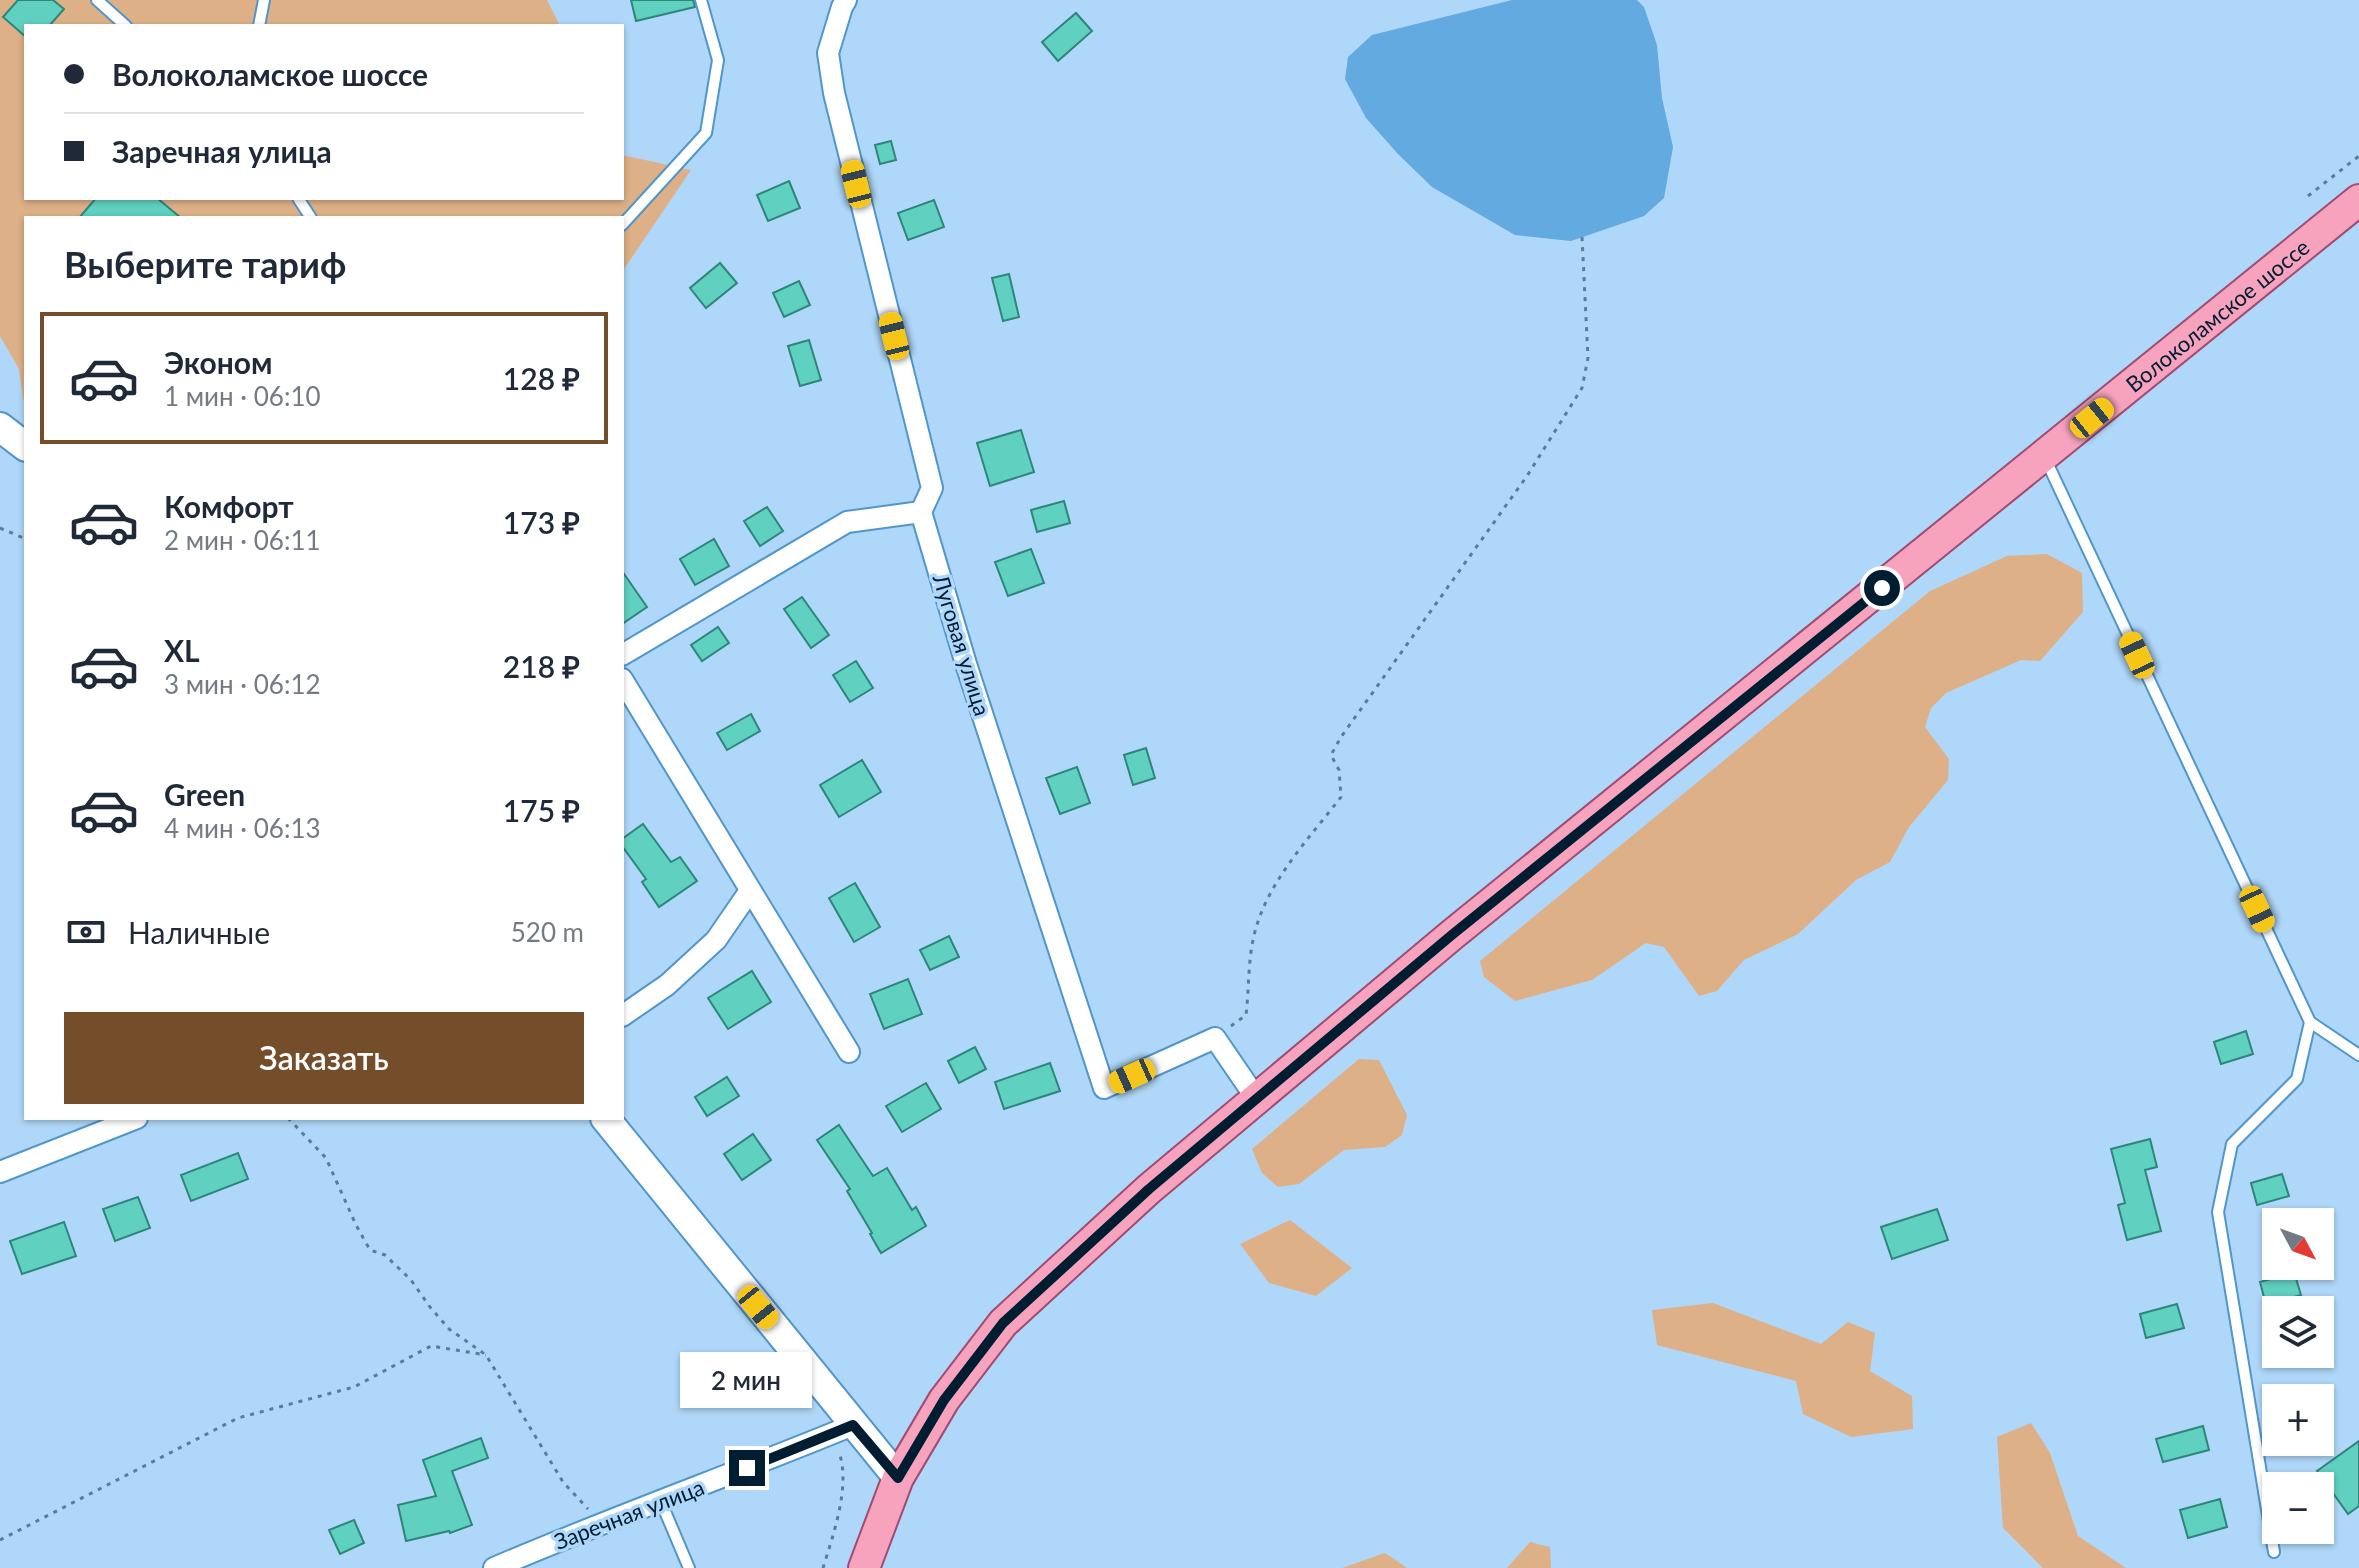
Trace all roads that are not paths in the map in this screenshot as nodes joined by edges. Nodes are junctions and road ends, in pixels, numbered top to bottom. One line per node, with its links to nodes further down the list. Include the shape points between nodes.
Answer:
1 (97, 0): 5 (lane)
2 (264, 0): 6 (lane)
3 (701, 0): 8 (lane, via 718,60 706,133)
4 (844, 4): 12 (street, Луговая улица, via 828,53 834,93 932,488)
5 (124, 24)
6 (259, 24)
7 (2359, 200): 11 (main road, Волоколамское шоссе)
8 (624, 223)
9 (0, 427): 10 (main road)
10 (24, 445)
11 (2044, 457): 17 (lane); 20 (main road, Волоколамское шоссе)
12 (921, 512): 13 (street, via 847,522); 20 (street, Луговая улица, via 1104,1088 1215,1038)
13 (624, 654)
14 (624, 682): 15 (street)
15 (749, 892): 16 (street, via 716,940 667,985); 18 (street)
16 (624, 1015)
17 (2310, 1022): 19 (lane); 27 (lane, via 2297,1079 2232,1144 2218,1212)
18 (849, 1052)
19 (2359, 1055)
20 (1256, 1098): 25 (main road, Волоколамское шоссе, via 1003,1323 944,1400)
21 (132, 1120): 23 (street)
22 (607, 1120): 24 (main road)
23 (0, 1172)
24 (843, 1429): 25 (main road); 26 (street, Заречная улица)
25 (898, 1478): 30 (main road, Волоколамское шоссе)
26 (661, 1502): 28 (street, Заречная улица); 29 (lane)
27 (2274, 1552)
28 (494, 1568)
29 (689, 1568)
30 (864, 1568)

